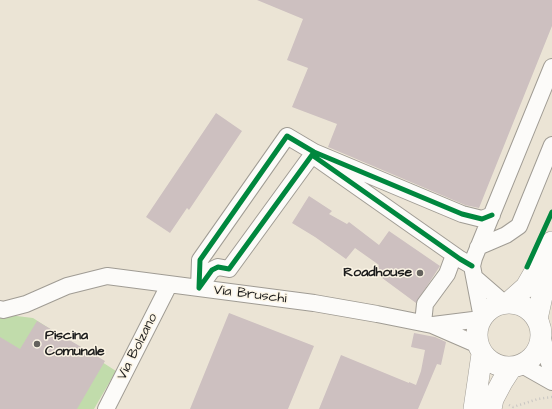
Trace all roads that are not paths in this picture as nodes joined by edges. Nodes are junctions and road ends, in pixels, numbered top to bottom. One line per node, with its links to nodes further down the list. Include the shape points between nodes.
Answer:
1 (552, 67): 5 (street)
2 (552, 144): 7 (street, via 519,226 506,235)
3 (313, 153): 4 (street); 8 (street); 13 (street, via 229,269 218,267 212,270); 13 (street, via 287,136 200,260)
4 (462, 214): 5 (street, via 482,219); 7 (street, via 474,230)
5 (492, 215): 7 (street)
6 (552, 242): 14 (main road, via 526,287)
7 (478, 247): 10 (street)
8 (454, 255): 10 (street); 11 (street)
9 (552, 261): 18 (main road, via 542,296)
10 (473, 272): 11 (street); 14 (street); 16 (street)
11 (447, 274): 17 (street, via 426,304)
12 (169, 285): 13 (street, Via Bruschi); 15 (street, Via Bruschi, via 107,276 67,286 26,304); 23 (street, Via Bolzano)
13 (199, 288): 17 (street, Via Bruschi, via 314,303)
14 (506, 303): 16 (main road, via 492,308); 18 (main road, via 517,304 532,312)
15 (0, 309)
16 (481, 318): 17 (street, Via Bruschi); 19 (main road, via 477,332)
17 (427, 324): 19 (street, Via Bruschi)
18 (539, 327): 20 (main road, via 540,345 536,353 530,360); 21 (street)
19 (480, 349): 20 (main road, via 488,360 495,364 503,367); 24 (main road)
20 (517, 366): 22 (street); 25 (main road, via 499,388)
21 (552, 367)
22 (552, 382)
23 (106, 409)
24 (474, 409)
25 (491, 409)

